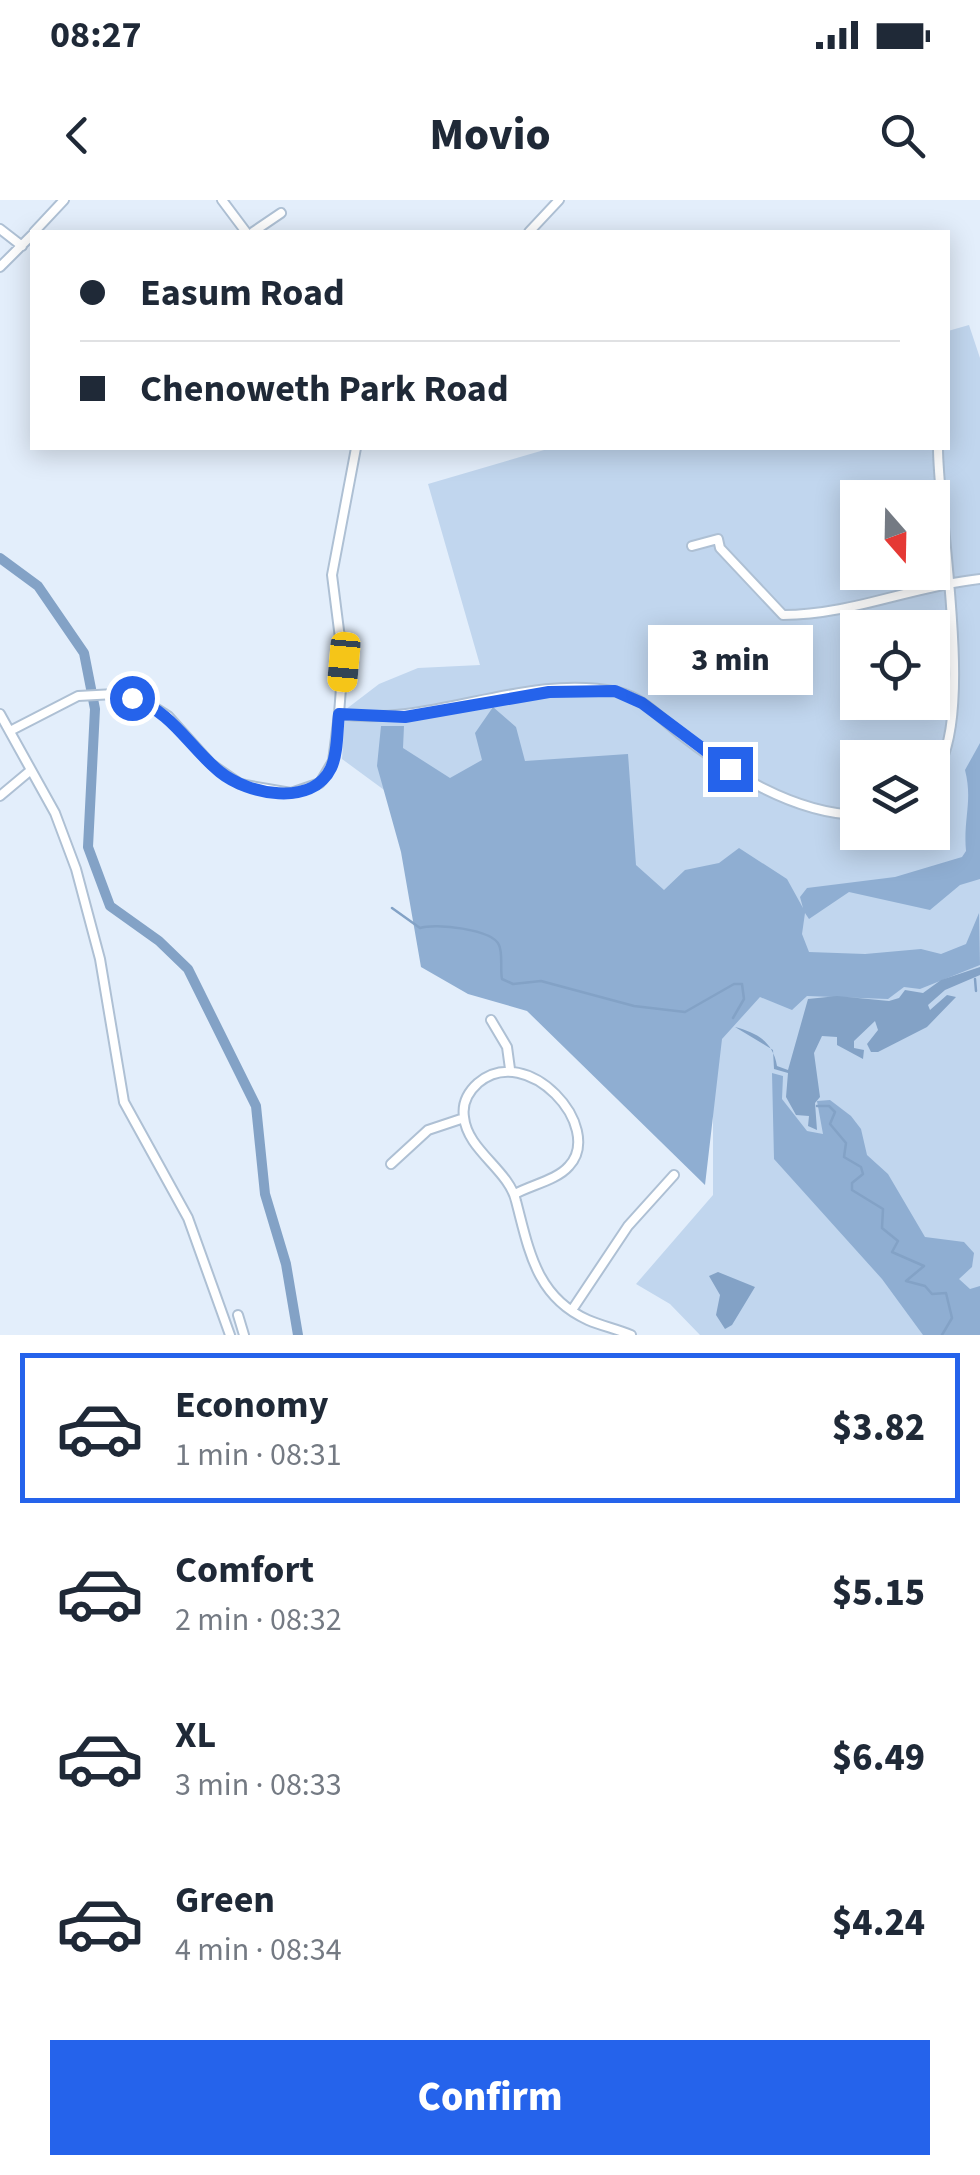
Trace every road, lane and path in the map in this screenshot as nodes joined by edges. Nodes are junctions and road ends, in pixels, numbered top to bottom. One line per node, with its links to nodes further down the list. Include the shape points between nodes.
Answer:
1 (64, 200): 6 (street)
2 (222, 200): 7 (street)
3 (558, 200): 9 (street)
4 (281, 213): 8 (street)
5 (0, 228): 11 (street)
6 (37, 230)
7 (247, 230)
8 (252, 230)
9 (532, 230)
10 (30, 237): 11 (street)
11 (22, 246): 12 (street)
12 (0, 267)
13 (356, 450): 22 (street, via 332,576 344,662)
14 (938, 450): 15 (street)
15 (940, 480)
16 (692, 546): 19 (street, via 718,539 783,616)
17 (980, 580): 18 (street)
18 (950, 583)
19 (916, 590)
20 (947, 590): 24 (street, via 954,662)
21 (0, 714): 23 (street)
22 (339, 714): 23 (street, via 324,779 307,790 276,792 226,777 158,709 132,698 87,694); 27 (street, via 405,717 520,695 615,691 642,703 730,769 788,800)
23 (10, 731): 25 (street)
24 (950, 740)
25 (31, 770): 26 (street); 36 (street, via 62,831 89,915 124,1102 188,1218)
26 (0, 796)
27 (840, 813)
28 (491, 1020): 29 (street, via 507,1046)
29 (510, 1069): 30 (street, via 476,1085); 33 (street, via 557,1096 578,1143 564,1171)
30 (464, 1118): 31 (street, via 428,1130); 33 (street)
31 (391, 1164)
32 (674, 1175): 34 (street, via 628,1226)
33 (515, 1194): 34 (street, via 537,1274)
34 (572, 1310): 38 (street)
35 (238, 1315): 37 (street)
36 (230, 1335)
37 (244, 1335)
38 (631, 1335)

